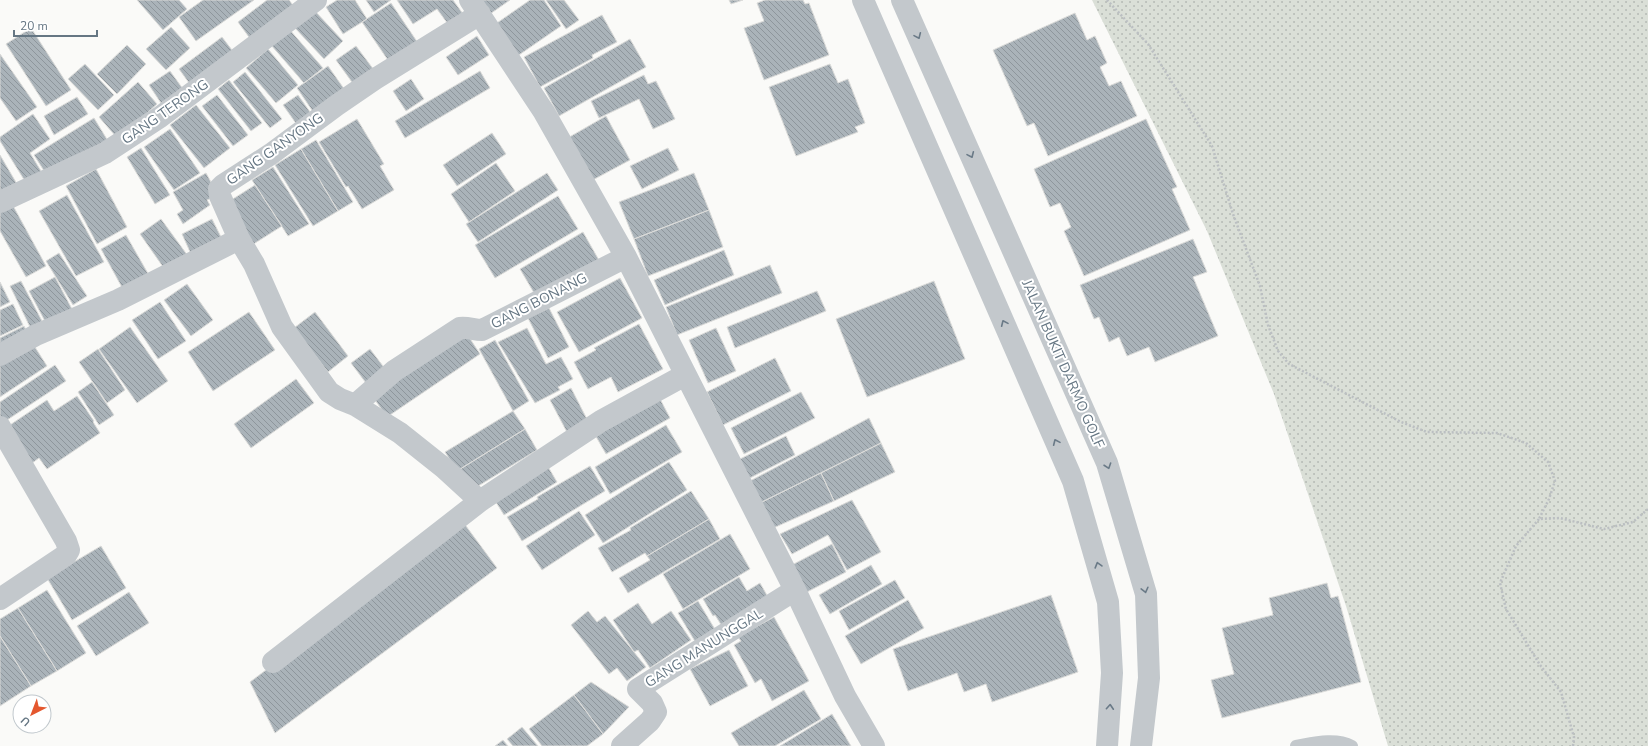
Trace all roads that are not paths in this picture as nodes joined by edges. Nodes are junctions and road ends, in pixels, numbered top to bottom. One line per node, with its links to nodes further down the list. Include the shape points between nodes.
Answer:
1 (316, 0): 5 (street, GANG TERONG, via 160,117 105,153)
2 (863, 0): 18 (street, one-way to 2, via 1112,673 1108,602 1073,481)
3 (902, 0): 19 (street, JALAN BUKIT DARMO GOLF, one-way to 19, via 1107,463 1146,594 1149,678)
4 (475, 7): 6 (street, GANG GANYONG, via 271,154 223,185 219,189 220,196); 7 (street, via 544,112)
5 (0, 202)
6 (239, 239): 8 (street, via 118,300 36,335); 10 (street, GANG GANYONG, via 254,264 282,327 329,392)
7 (626, 257): 9 (street); 10 (street, GANG BONANG, via 482,330 460,328 394,371)
8 (0, 355)
9 (685, 375): 12 (street, via 601,421); 13 (street)
10 (355, 405): 12 (street, GANG GANYONG, via 400,433)
11 (0, 427): 14 (street, via 66,541 68,550 66,555)
12 (480, 501): 15 (street)
13 (795, 590): 16 (street, GANG MANUNGGAL, via 638,689 652,703 656,712 650,721); 17 (street, via 845,696)
14 (0, 599)
15 (272, 662)
16 (622, 746)
17 (874, 746)
18 (1107, 746)
19 (1141, 746)
20 (1296, 746): 21 (lane, via 1324,742)
21 (1352, 746)

